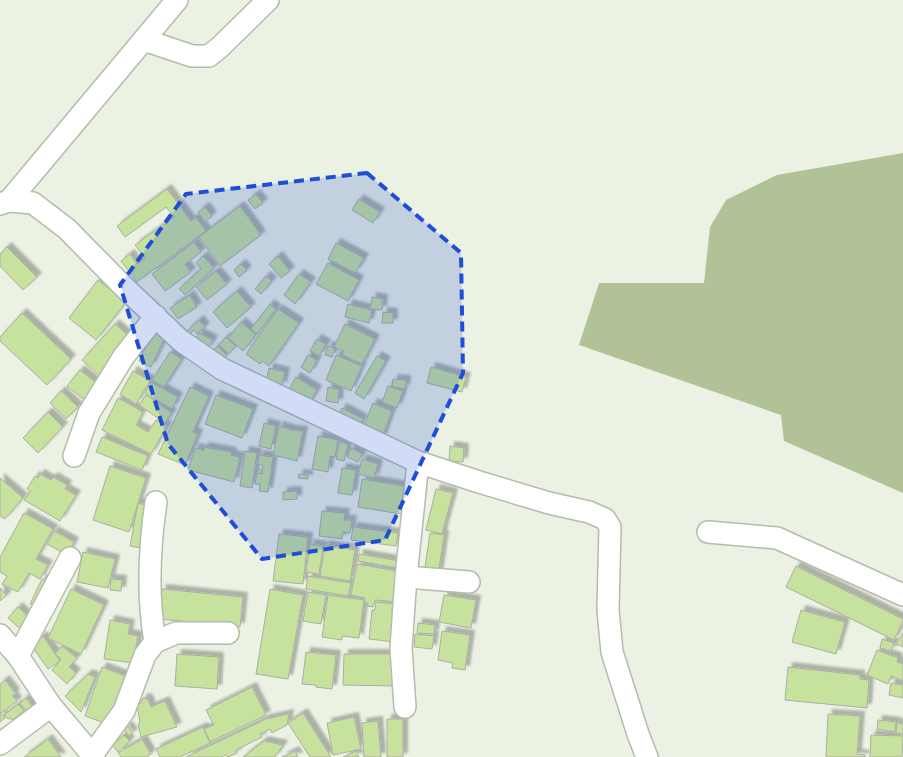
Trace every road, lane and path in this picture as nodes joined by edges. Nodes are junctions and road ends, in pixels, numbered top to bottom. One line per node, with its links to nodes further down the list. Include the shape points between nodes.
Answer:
1 (177, 0): 3 (street)
2 (268, 0): 3 (street, via 209,56 192,56)
3 (144, 40): 4 (street)
4 (3, 198): 5 (street, via 32,203 67,229)
5 (156, 316): 6 (street, via 124,356 89,413); 7 (street, via 180,340 222,369)
6 (74, 456)
7 (418, 462): 11 (street); 22 (street, via 605,519 610,527 608,610 612,652)
8 (156, 502): 16 (street, via 151,538 150,592)
9 (708, 532): 13 (street, via 777,538)
10 (70, 558): 17 (street)
11 (406, 577): 12 (street); 19 (street, via 401,648)
12 (469, 582)
13 (903, 595)
14 (228, 633): 16 (street, via 176,633)
15 (0, 635): 17 (street)
16 (155, 642): 21 (street, via 145,655 124,711)
17 (18, 656): 18 (street)
18 (51, 706): 20 (street); 21 (street)
19 (405, 707)
20 (0, 744)
21 (93, 756)
22 (647, 757)

